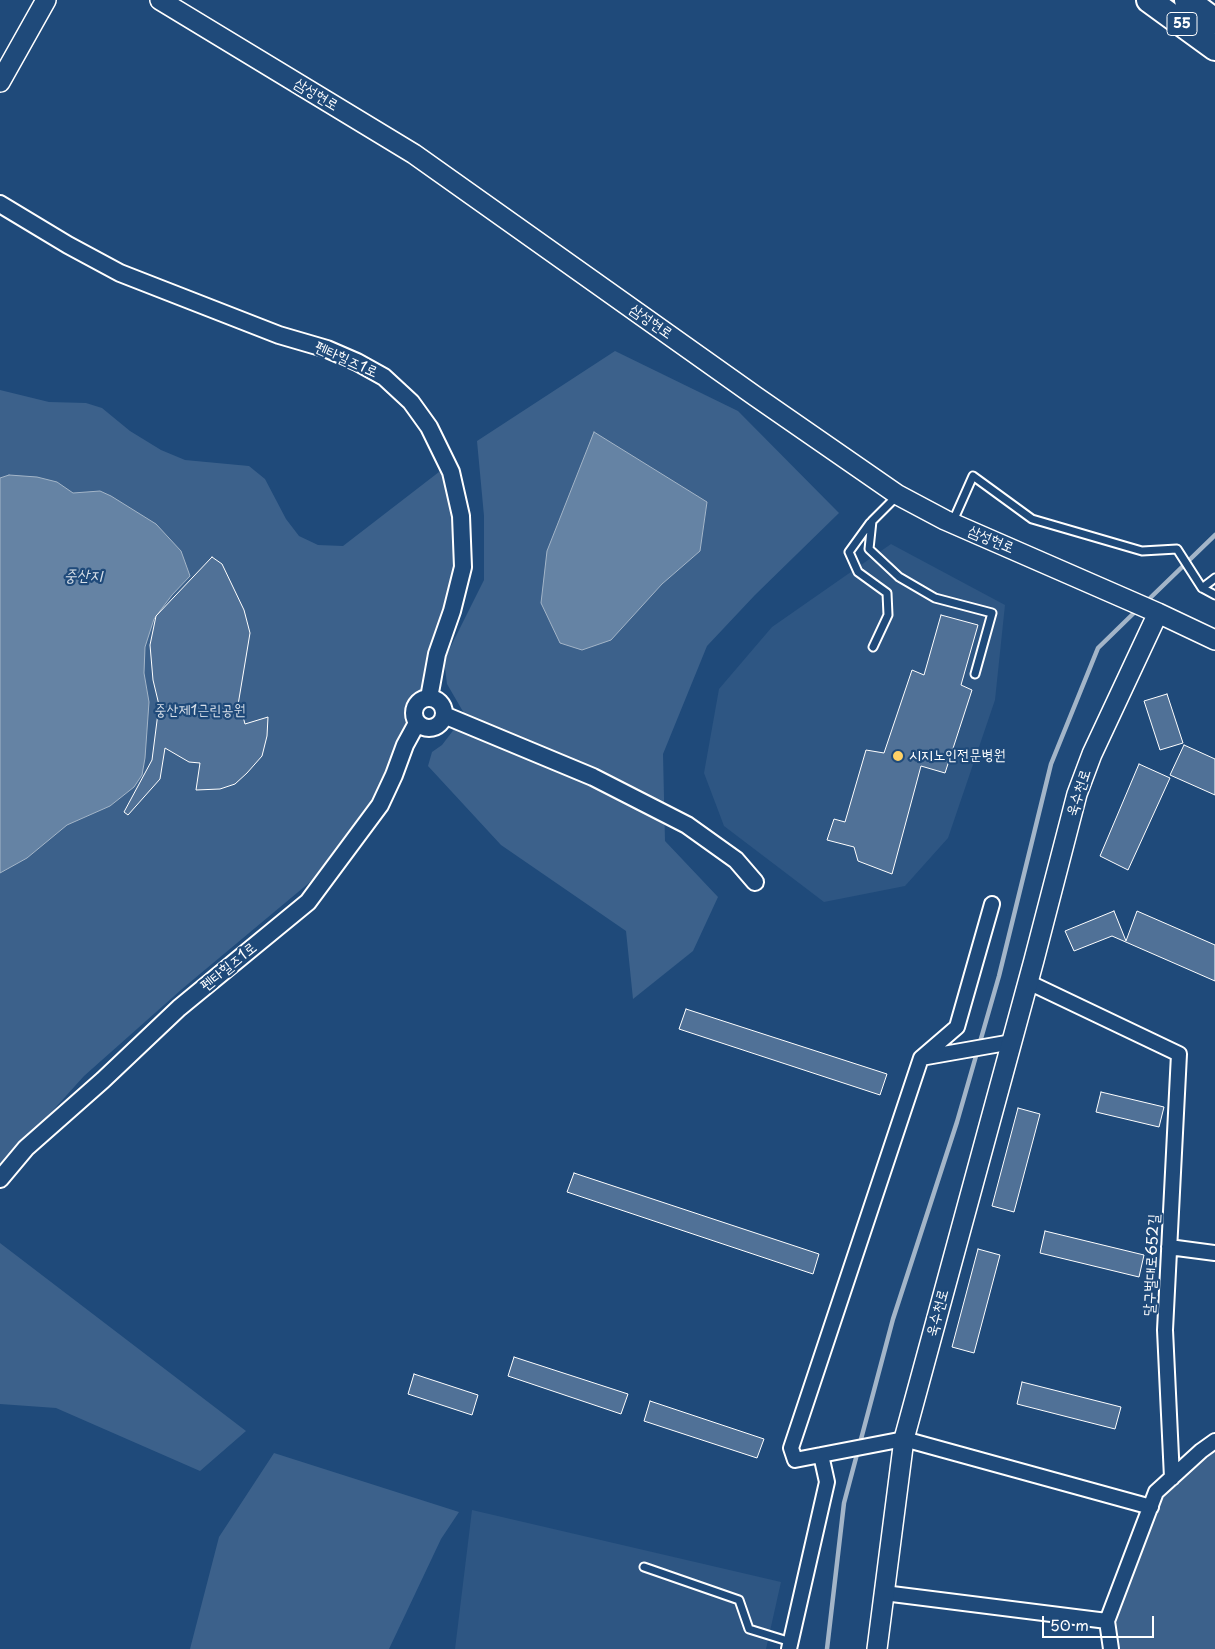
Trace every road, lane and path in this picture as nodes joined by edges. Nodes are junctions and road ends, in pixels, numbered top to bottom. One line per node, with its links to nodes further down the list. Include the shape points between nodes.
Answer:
1 (46, 0): 7 (main road)
2 (160, 0): 9 (main road, 삼성현로, via 414,154)
3 (1149, 0): 6 (highway, 55)
4 (1187, 0): 5 (highway, 55)
5 (1215, 21)
6 (1215, 48)
7 (0, 82)
8 (0, 204): 19 (street, 펜타힐즈1로, via 120,273 357,362 384,377 411,402 429,426 451,472 461,516 463,567 436,654)
9 (898, 495): 10 (lane); 11 (main road, 삼성현로)
10 (872, 521): 17 (lane, via 849,552 858,572 887,593 888,615); 18 (lane, via 868,549 899,577 935,598 992,613)
11 (952, 523): 13 (lane, via 973,476 1032,518 1142,551 1177,549); 15 (main road, 삼성현로)
12 (1215, 578): 13 (lane)
13 (1202, 588): 14 (lane)
14 (1215, 595)
15 (1158, 613): 16 (main road, 삼성현로); 24 (main road, 욱수천로, via 1092,754 1077,794)
16 (1215, 640)
17 (873, 646)
18 (975, 674)
19 (429, 698): 20 (street, via 442,705); 21 (street, via 420,701 414,709)
20 (444, 715): 21 (street, via 436,727 426,728); 22 (street, via 593,777 687,825 736,860)
21 (417, 723): 27 (street, 펜타힐즈1로, via 380,805 308,902 179,1008 26,1148)
22 (755, 882)
23 (992, 904): 26 (street, via 957,1027)
24 (1028, 982): 25 (main road, 욱수천로); 28 (street, 달구벌대로652길, via 1179,1054)
25 (1012, 1042): 26 (street); 30 (main road, 욱수천로)
26 (921, 1058): 32 (street, via 791,1448 795,1460)
27 (0, 1179)
28 (1169, 1247): 29 (street); 33 (street, 달구벌대로652길, via 1165,1330)
29 (1215, 1253)
30 (904, 1439): 32 (street); 34 (street); 36 (main road, 욱수천로)
31 (1215, 1441): 33 (street)
32 (821, 1455): 38 (street, via 826,1482)
33 (1172, 1478): 34 (street, via 1156,1492)
34 (1151, 1507): 37 (street)
35 (644, 1567): 38 (lane, via 739,1600 748,1629)
36 (884, 1593): 37 (street); 39 (main road, 욱수천로)
37 (1108, 1621): 40 (street)
38 (790, 1646)
39 (877, 1649)
40 (1111, 1649)

